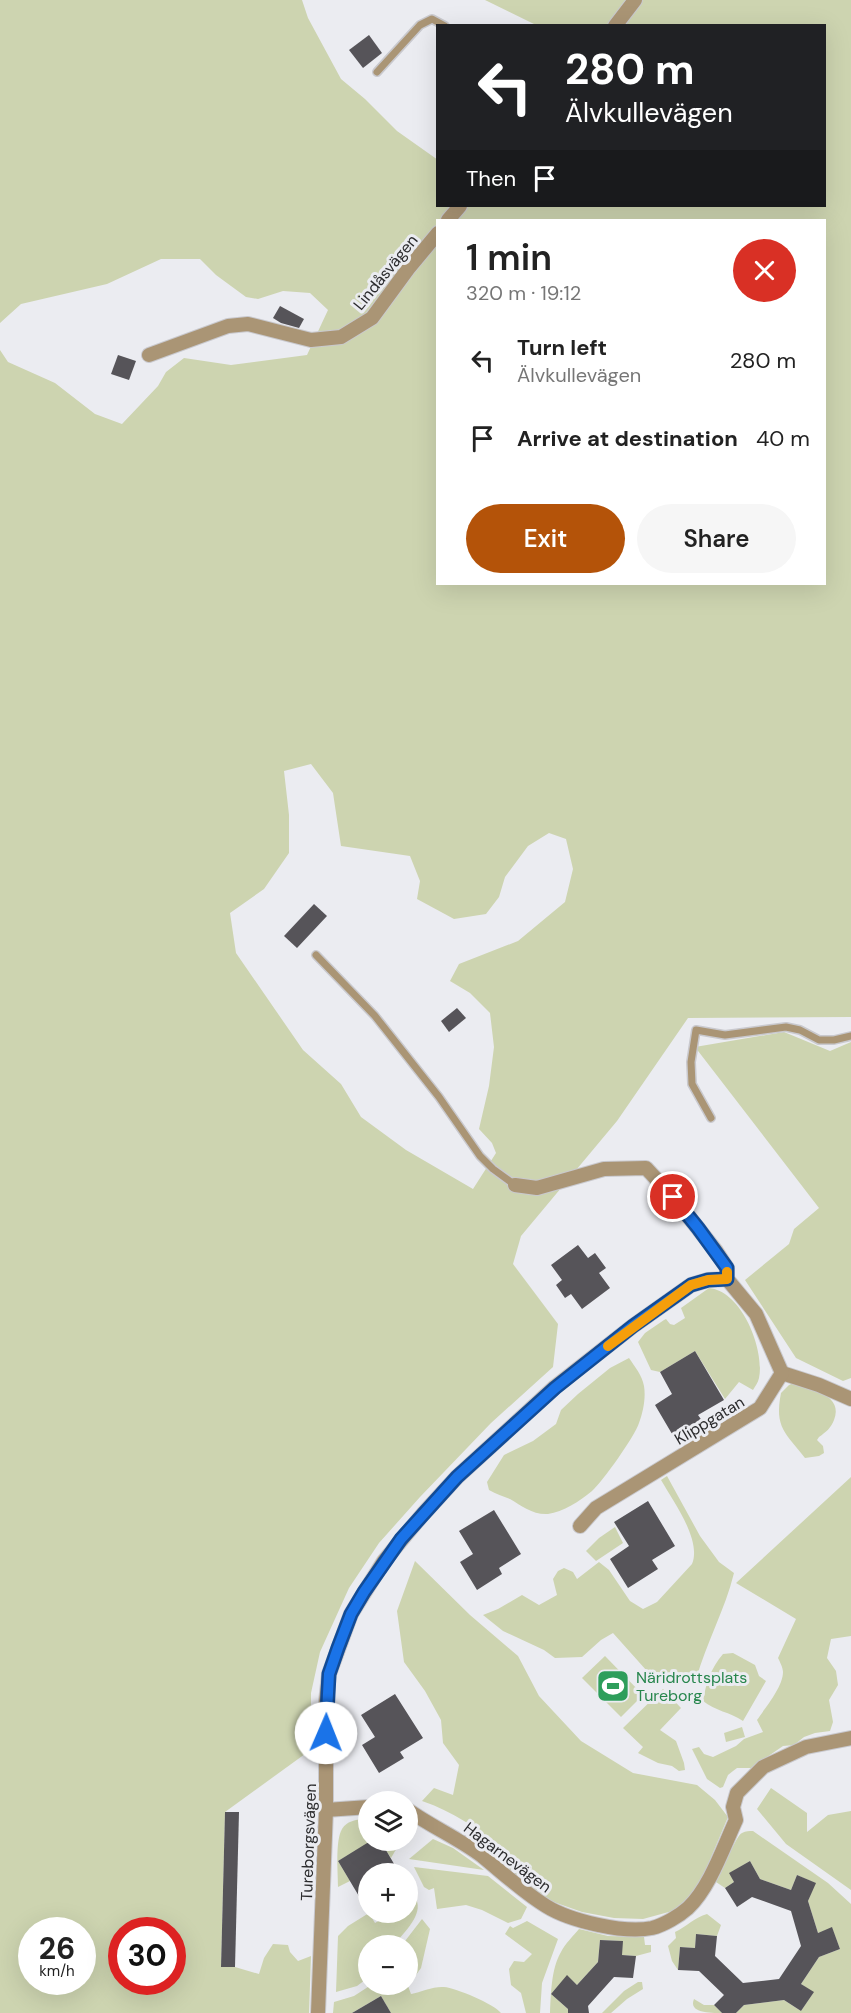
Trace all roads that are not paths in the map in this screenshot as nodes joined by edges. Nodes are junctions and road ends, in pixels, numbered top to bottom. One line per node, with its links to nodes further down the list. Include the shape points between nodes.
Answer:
1 (634, 0): 3 (street)
2 (441, 24): 4 (lane, via 432,19 420,25)
3 (616, 24)
4 (377, 72)
5 (459, 207): 6 (street)
6 (449, 219)
7 (436, 235): 8 (street, Lindåsvägen, via 372,318 340,337 311,340 248,324 228,326)
8 (149, 355)
9 (316, 955): 12 (lane, via 375,1016 480,1156)
10 (851, 1036): 11 (lane, via 819,1040 786,1027 725,1035 696,1030 692,1084)
11 (711, 1118)
12 (515, 1185): 13 (street, via 537,1188 604,1169 646,1168 710,1243 727,1268)
13 (727, 1279): 14 (street, via 756,1314); 19 (street, Tureborgsvägen, via 691,1285 555,1388 457,1477 384,1561 351,1614 329,1674)
14 (782, 1373): 15 (street); 16 (street, Klippgatan, via 760,1408 596,1508)
15 (851, 1399)
16 (580, 1526)
17 (851, 1738): 20 (street, Hagarnevägen, via 806,1747 763,1767 737,1793 733,1807 736,1820 701,1893 675,1918 652,1928 601,1925 561,1914 482,1856)
18 (358, 1808): 19 (street)
19 (326, 1810): 21 (street, Tureborgsvägen)
20 (418, 1817)
21 (318, 2013)

